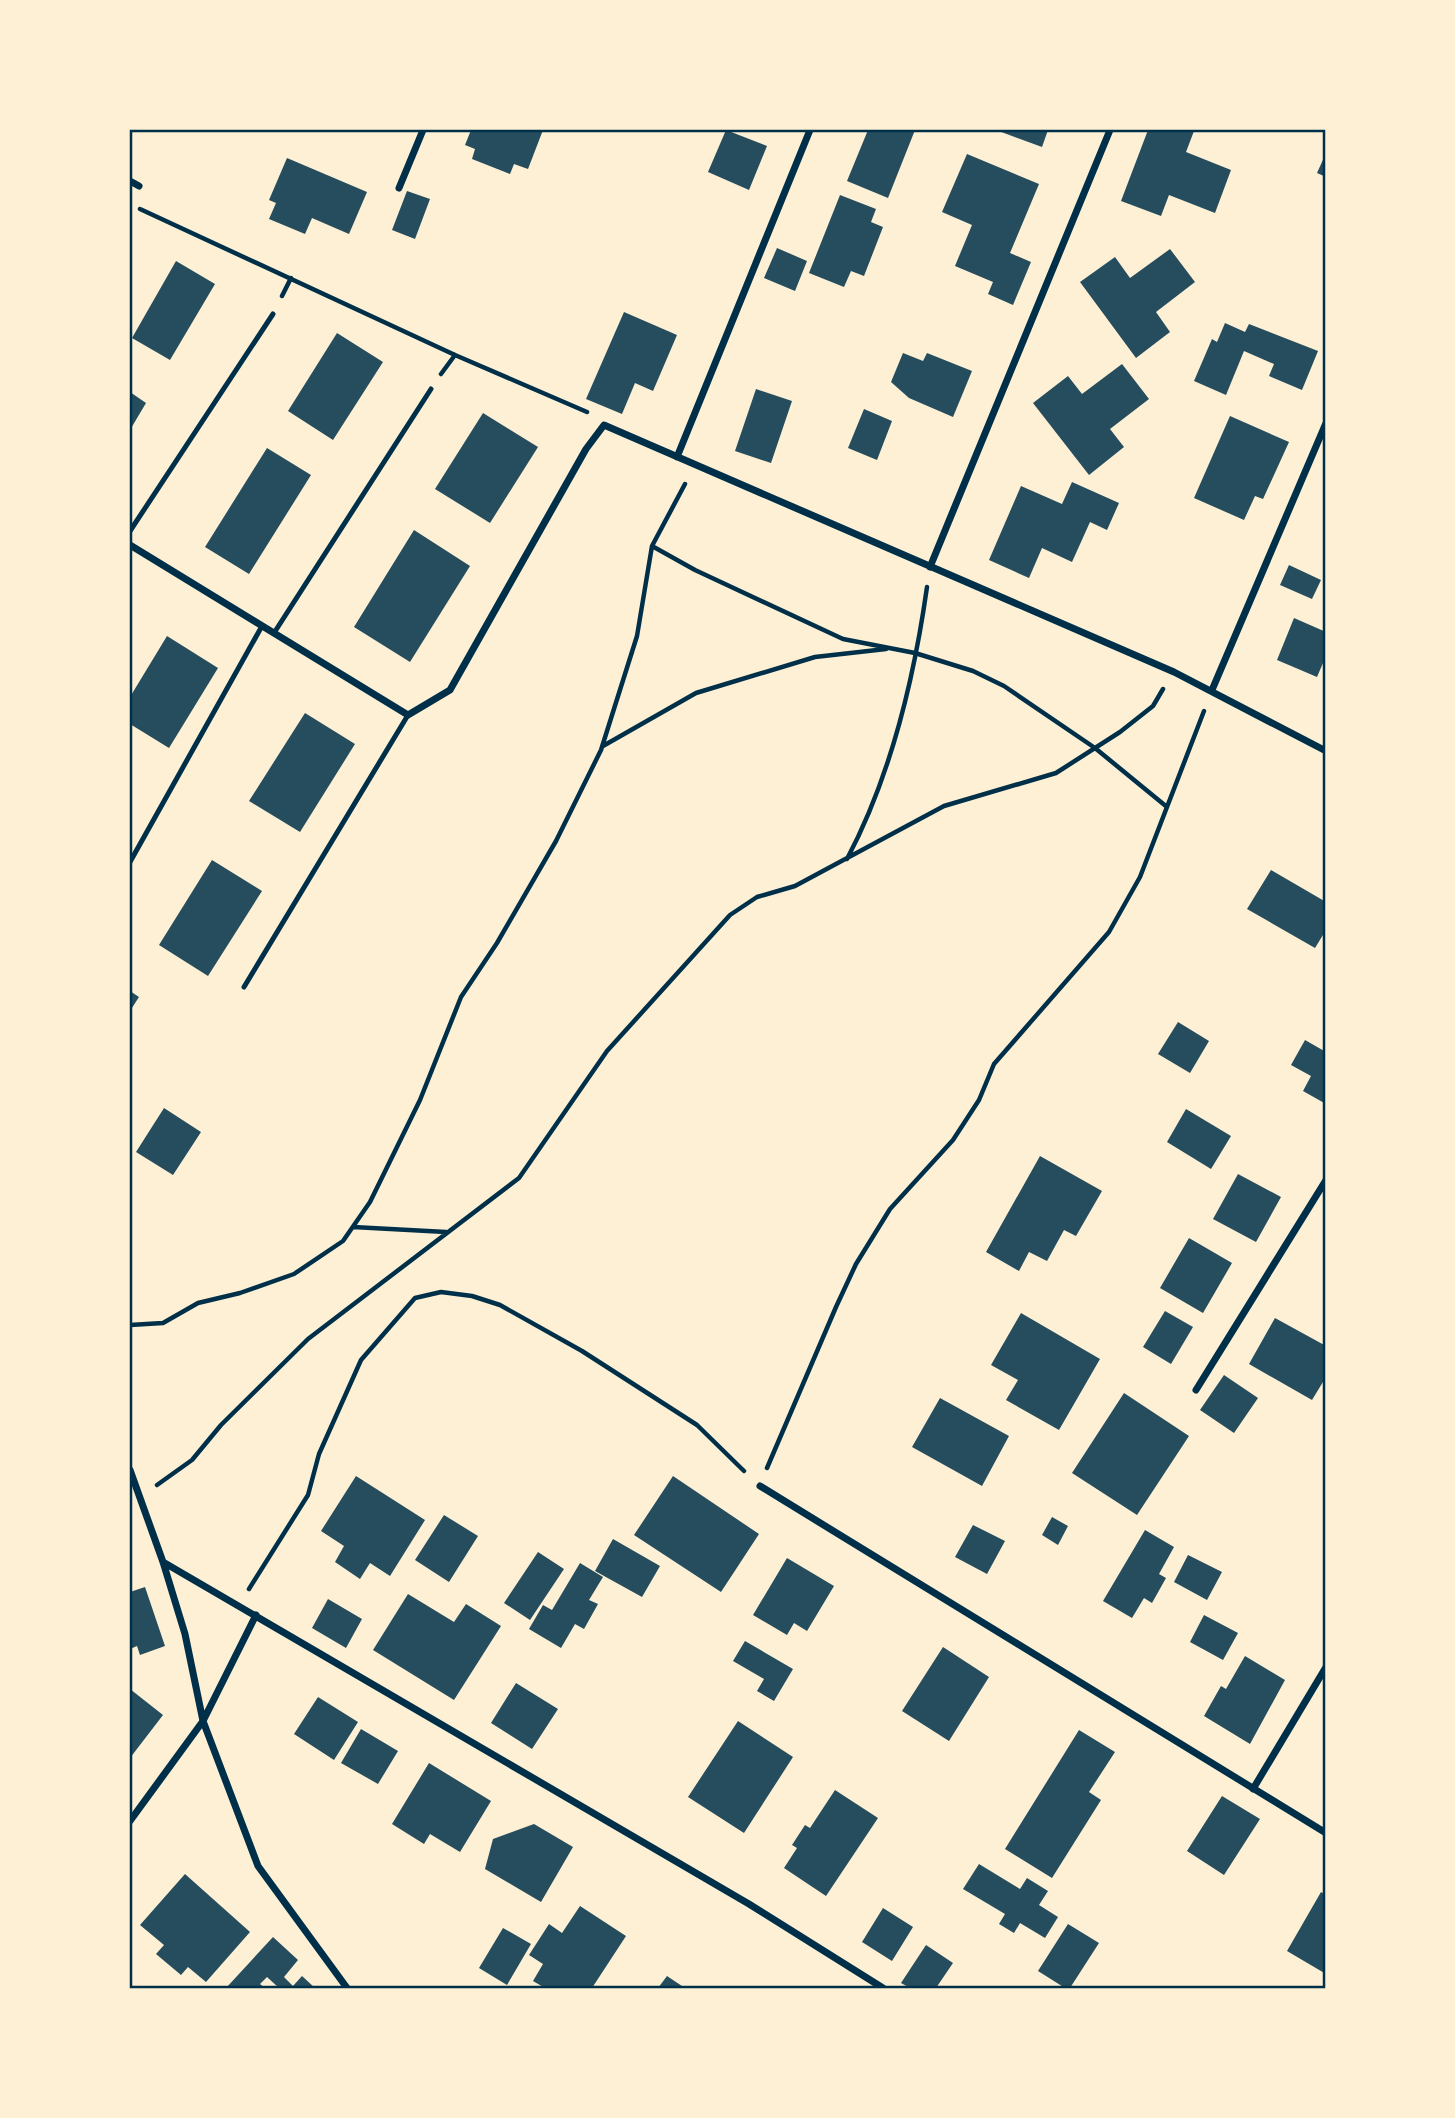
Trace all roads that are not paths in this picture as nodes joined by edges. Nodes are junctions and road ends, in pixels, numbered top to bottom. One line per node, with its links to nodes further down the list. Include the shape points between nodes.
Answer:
1 (423, 130): 6 (street)
2 (810, 130): 10 (street)
3 (1110, 130): 13 (street)
4 (130, 181): 5 (street)
5 (139, 186)
6 (399, 188)
7 (273, 314): 11 (lane)
8 (431, 389): 15 (lane)
9 (1325, 423): 16 (street)
10 (677, 457): 13 (street); 17 (street, via 604,425 586,449 450,690)
11 (130, 531)
12 (131, 548): 14 (street)
13 (930, 567): 16 (street)
14 (262, 626): 15 (street); 19 (lane)
15 (274, 633): 17 (street)
16 (1212, 690): 18 (street)
17 (408, 715): 20 (lane)
18 (1325, 751)
19 (130, 862)
20 (244, 987)
21 (1325, 1180): 22 (street)
22 (1196, 1390)
23 (130, 1470): 25 (street)
24 (760, 1486): 29 (street)
25 (163, 1562): 26 (street); 28 (street, via 185,1634)
26 (256, 1615): 28 (street); 33 (street, via 749,1904)
27 (1325, 1667): 29 (street)
28 (202, 1721): 30 (street); 32 (street, via 258,1866)
29 (1253, 1789): 31 (street)
30 (130, 1821)
31 (1325, 1833)
32 (347, 1989)
33 (883, 1989)

